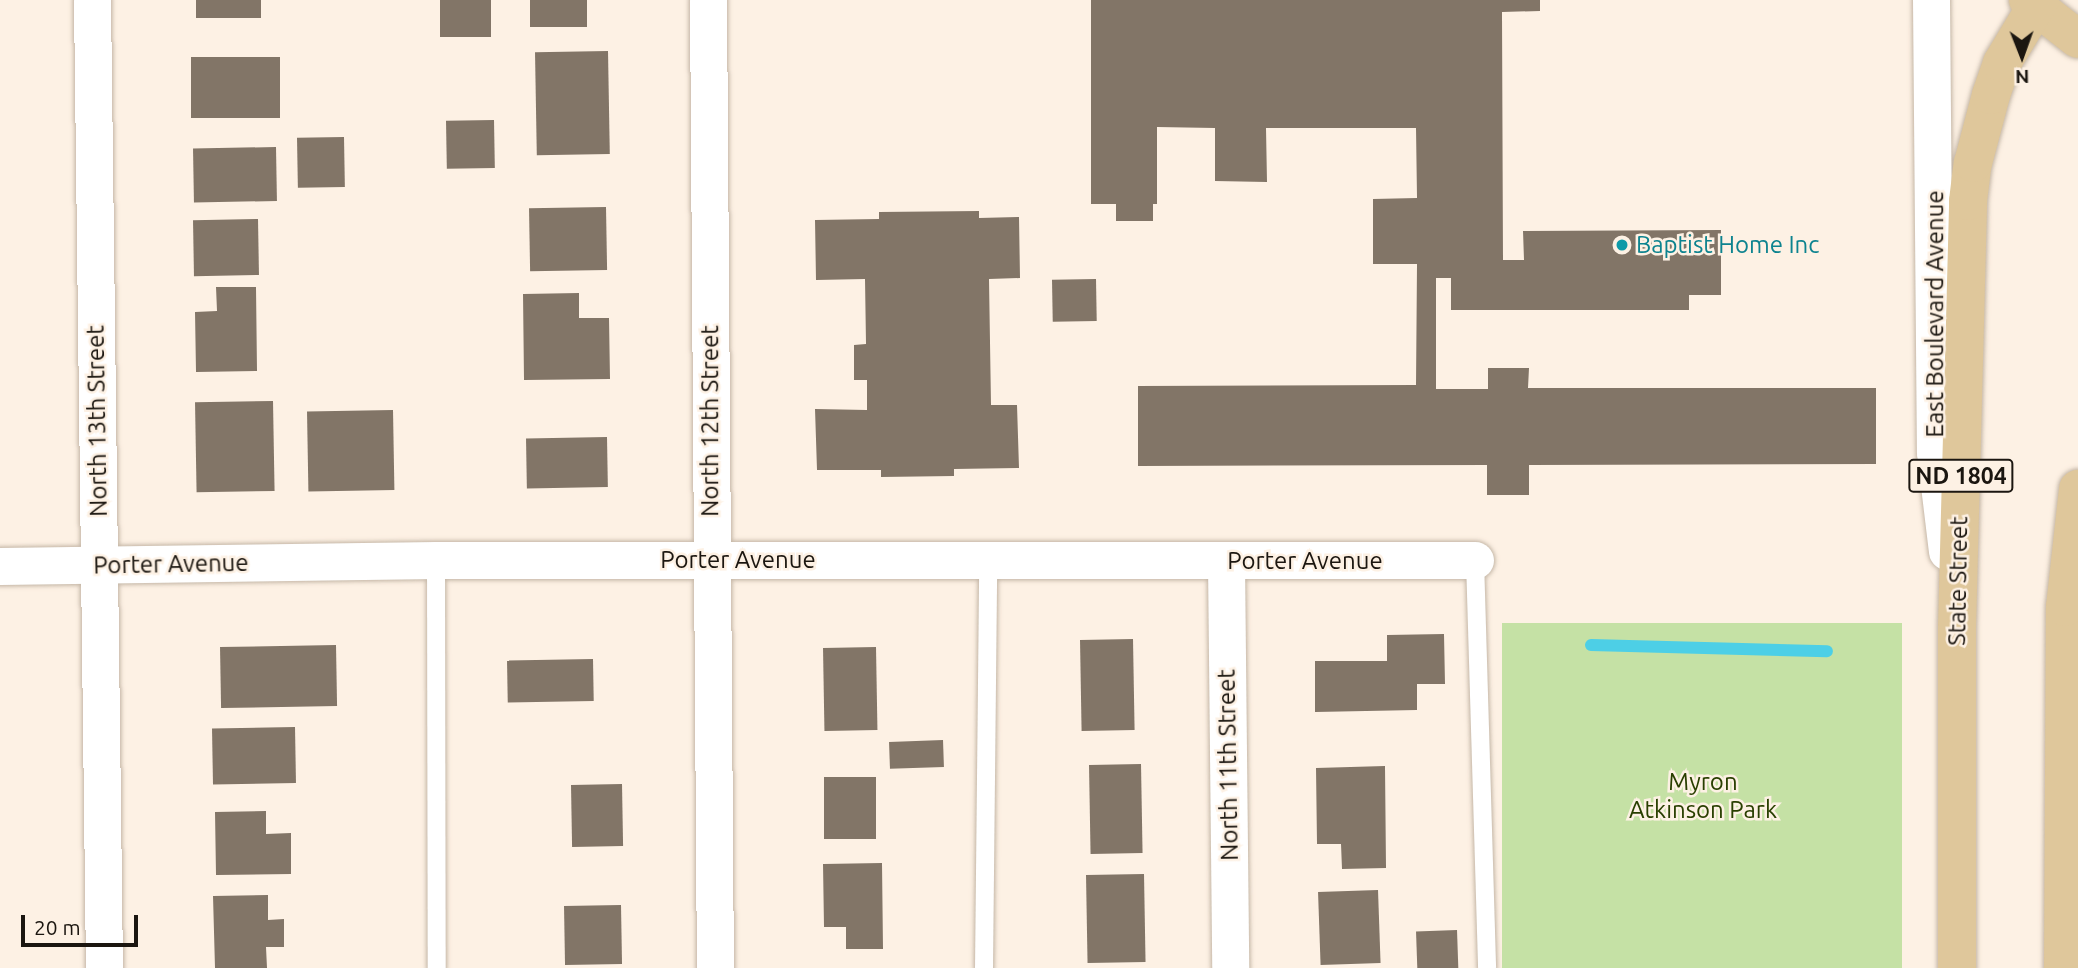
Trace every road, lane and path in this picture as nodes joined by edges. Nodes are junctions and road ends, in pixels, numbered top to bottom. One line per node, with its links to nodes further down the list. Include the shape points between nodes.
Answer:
1 (92, 0): 12 (street, North 13th Street)
2 (708, 0): 7 (street, North 12th Street)
3 (1931, 0): 14 (street, East Boulevard Avenue, via 1935,452)
4 (2035, 2): 5 (main road); 14 (main road, State Street / ND 1804, via 2002,63 1973,163)
5 (2078, 39)
6 (2078, 489): 22 (main road, via 2065,607)
7 (711, 559): 8 (street, Porter Avenue); 10 (street, Porter Avenue); 17 (street, North 12th Street)
8 (436, 560): 12 (street, Porter Avenue); 16 (lane)
9 (1475, 560): 11 (street, Porter Avenue); 20 (lane)
10 (988, 561): 11 (street, Porter Avenue); 18 (lane)
11 (1226, 561): 19 (street, North 11th Street)
12 (98, 565): 13 (street, Porter Avenue); 15 (street, North 13th Street)
13 (0, 566)
14 (1957, 627): 21 (main road, State Street / ND 1804)
15 (104, 968)
16 (437, 968)
17 (715, 968)
18 (984, 968)
19 (1230, 968)
20 (1487, 968)
21 (1957, 968)
22 (2063, 968)

